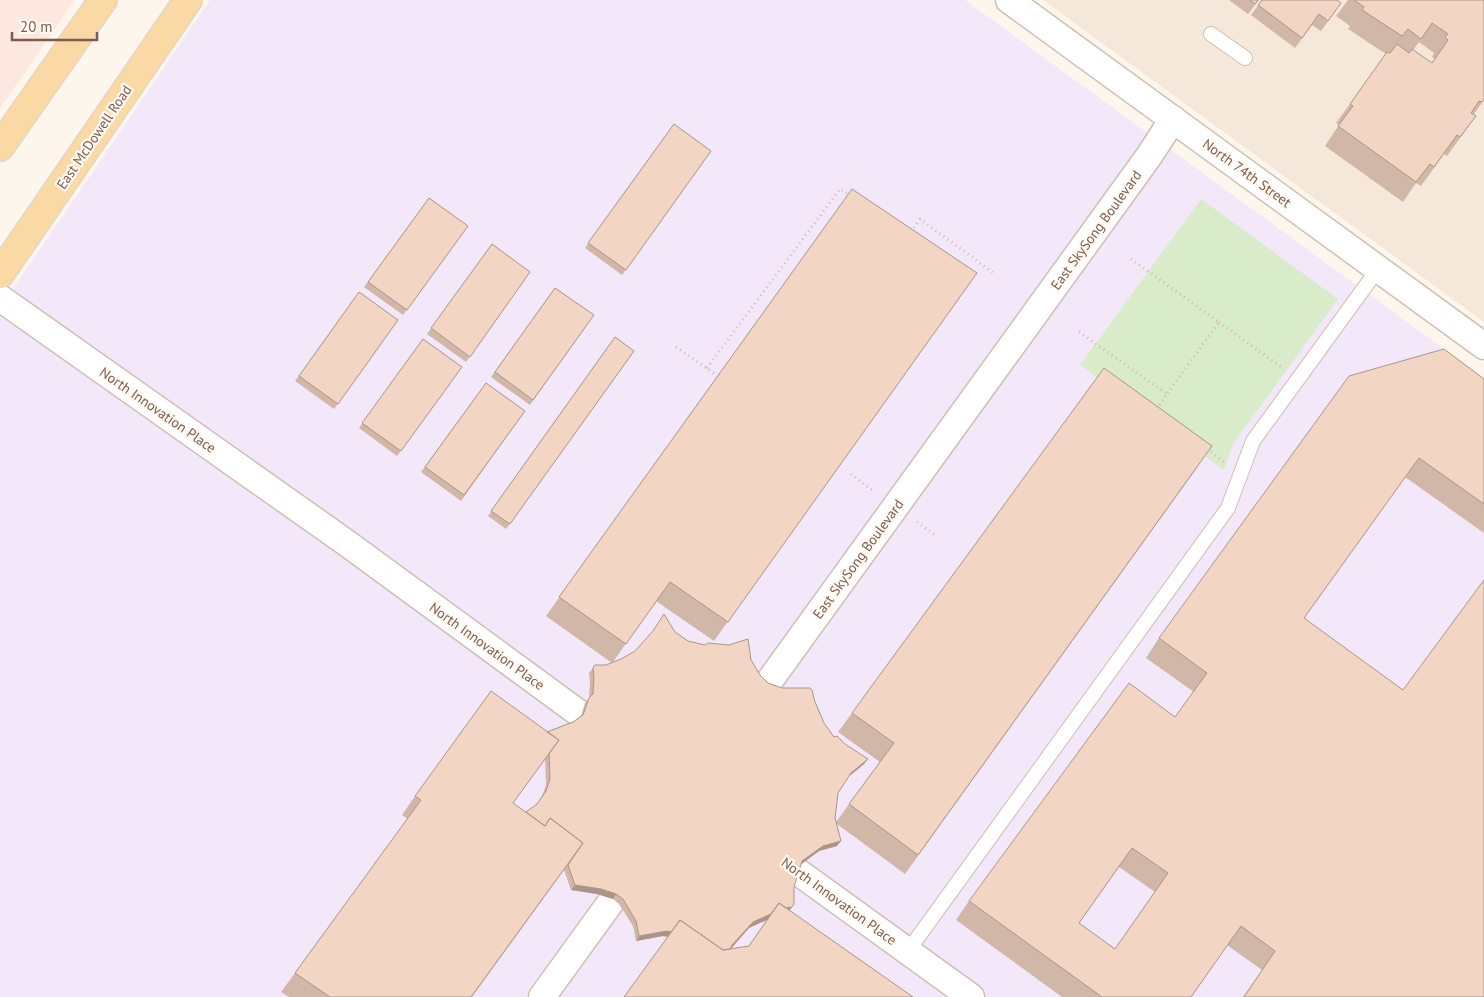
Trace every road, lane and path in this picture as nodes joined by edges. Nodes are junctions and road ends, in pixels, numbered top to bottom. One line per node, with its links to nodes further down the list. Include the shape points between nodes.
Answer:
1 (103, 0): 7 (main road)
2 (188, 0): 12 (main road, East McDowell Road)
3 (1010, 0): 6 (street, North 74th Street)
4 (1211, 34): 5 (lane)
5 (1246, 58)
6 (1173, 119): 11 (street, North 74th Street); 26 (street, East SkySong Boulevard)
7 (0, 147)
8 (855, 199): 19 (path, via 840,189)
9 (908, 236): 13 (path, via 920,219)
10 (1131, 259): 15 (path)
11 (1378, 269): 17 (street, North 74th Street); 21 (lane)
12 (0, 274)
13 (996, 274)
14 (0, 298): 27 (street, North Innovation Place, via 348,544)
15 (1219, 322): 21 (path); 22 (path)
16 (1079, 332): 22 (path)
17 (1484, 346)
18 (676, 347): 19 (path)
19 (707, 368): 20 (path)
20 (715, 374)
21 (1298, 379): 25 (lane, via 1253,441)
22 (1167, 394): 23 (path, via 1158,408)
23 (1160, 415)
24 (1202, 445): 25 (path)
25 (1241, 474): 30 (lane, via 1228,508)
26 (731, 735)
27 (626, 747)
28 (748, 836): 30 (street, North Innovation Place)
29 (650, 848): 31 (street)
30 (908, 951): 32 (street, North Innovation Place)
31 (542, 997)
32 (971, 997)

